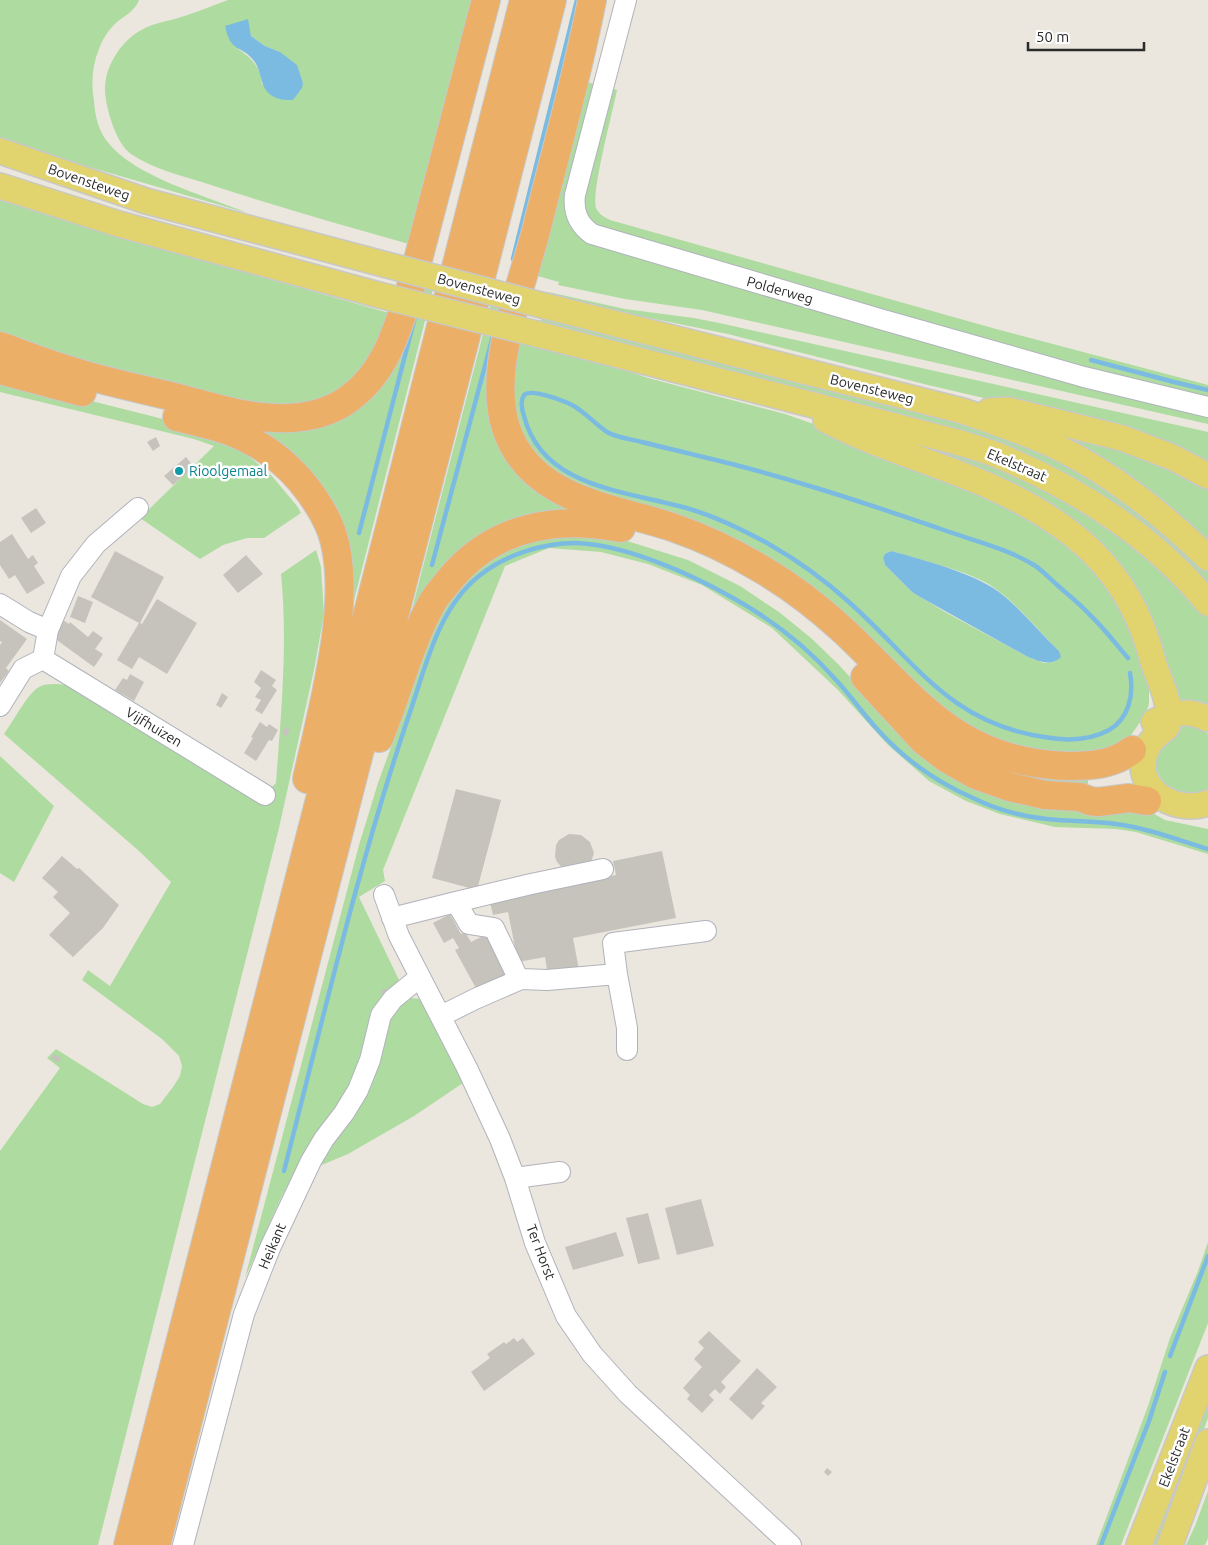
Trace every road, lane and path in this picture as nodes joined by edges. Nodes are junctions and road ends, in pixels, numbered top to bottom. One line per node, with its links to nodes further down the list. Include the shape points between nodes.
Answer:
1 (486, 0): 8 (highway, via 409,294 393,341 378,370 349,399 302,417 245,415 75,372)
2 (524, 0): 32 (highway)
3 (552, 0): 28 (highway)
4 (592, 0): 23 (highway, via 502,365 504,418 519,453 545,481 569,495 693,535 736,554 783,582 836,624 925,711 977,745 1020,760 1062,766 1108,762)
5 (626, 0): 11 (street, Polderweg, via 575,195 579,221 592,234 880,320 1084,377)
6 (0, 151): 12 (main road, Bovensteweg, bridge, via 146,201)
7 (0, 186): 10 (main road, bridge, via 119,224 379,295)
8 (0, 346)
9 (0, 370): 32 (highway, via 202,423 253,442 290,470 328,524 338,562 339,602 329,674 304,794)
10 (788, 400): 16 (main road, Ekelstraat, via 958,442 1002,457 1061,484 1154,548); 21 (main road, via 850,432 987,485 1045,514 1070,532 1103,561 1138,616 1164,687)
11 (1208, 407)
12 (963, 412): 13 (main road, via 1008,410 1070,425 1130,442); 15 (main road, via 1008,426 1098,470 1151,507)
13 (1208, 476)
14 (138, 508): 18 (street, via 96,544 70,576)
15 (1208, 558)
16 (1208, 603)
17 (0, 604): 18 (street)
18 (48, 630): 19 (street)
19 (44, 660): 20 (street, via 23,669); 25 (street, Vijfhuizen)
20 (0, 706)
21 (1161, 719): 22 (main road, via 1186,712); 23 (main road, via 1144,730); 24 (main road, via 1167,727 1152,740 1145,755)
22 (1208, 719)
23 (1132, 750): 24 (main road, via 1132,776)
24 (1146, 793): 26 (main road, via 1184,807); 27 (main road, via 1165,814); 28 (highway, via 1050,796 993,782 959,766 924,741 830,640 773,595 733,570 687,548 623,528 583,522 537,526 511,534 481,550 457,570 434,600 414,643 388,718)
25 (265, 795)
26 (1208, 803)
27 (1197, 821)
28 (342, 822): 45 (highway)
29 (603, 869): 31 (street)
30 (384, 895): 33 (street, Ter Horst)
31 (456, 902): 33 (street); 37 (street, via 469,924 494,928)
32 (290, 914): 44 (highway)
33 (392, 918): 36 (street, Ter Horst)
34 (706, 931): 35 (street, via 613,942)
35 (617, 974): 37 (street); 39 (street, via 628,1028)
36 (420, 977): 38 (street, Ter Horst); 46 (street, Heikant, via 393,999 381,1015 370,1060 358,1090 311,1161 270,1248 244,1314)
37 (519, 980): 38 (street)
38 (441, 1016): 41 (street, Ter Horst, via 500,1139)
39 (627, 1050)
40 (560, 1172): 41 (street)
41 (515, 1178): 47 (street, Ter Horst, via 535,1243 566,1316 592,1354 628,1394)
42 (1208, 1368): 48 (main road, Ekelstraat)
43 (1208, 1442): 49 (main road, Ekelstraat)
44 (128, 1545)
45 (156, 1545)
46 (183, 1545)
47 (791, 1545)
48 (1139, 1545)
49 (1170, 1545)

